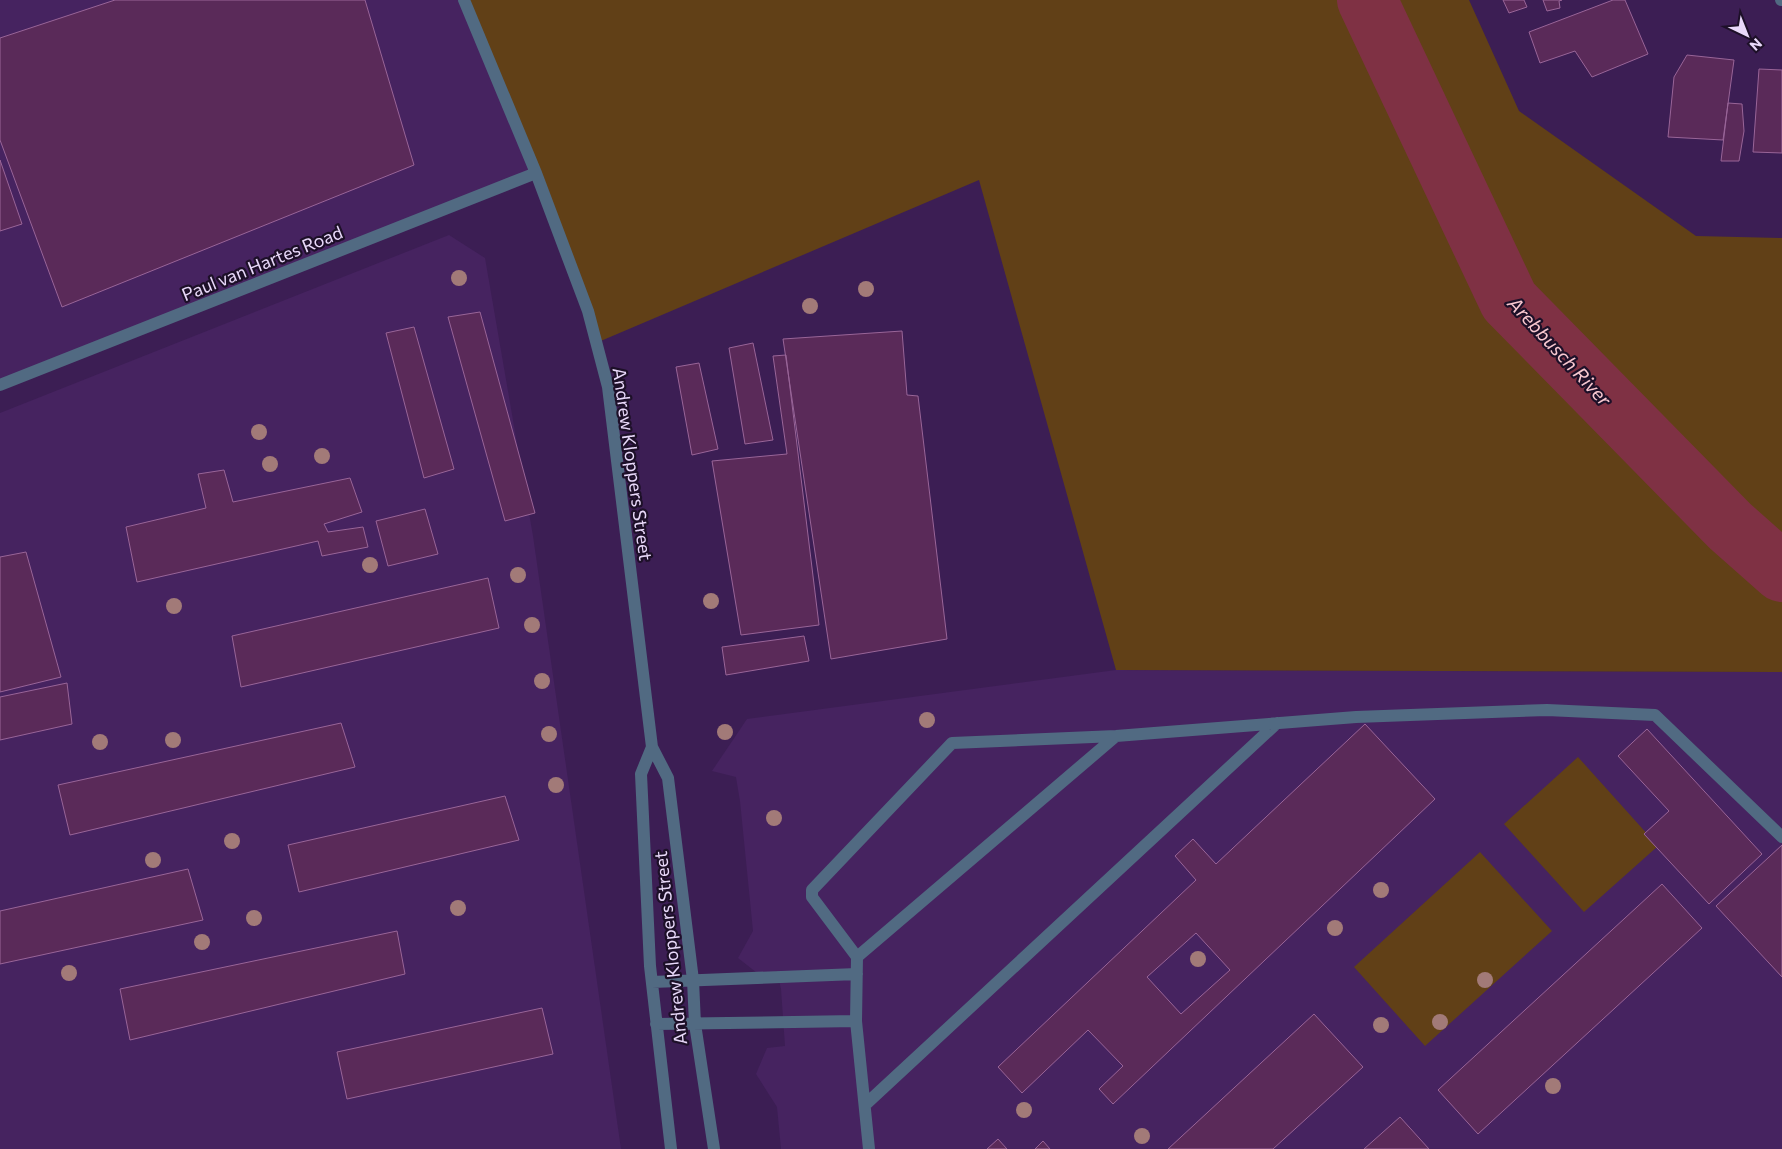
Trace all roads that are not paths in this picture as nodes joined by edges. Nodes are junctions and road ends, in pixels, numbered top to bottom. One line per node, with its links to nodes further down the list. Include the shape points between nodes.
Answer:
1 (464, 0): 2 (street, Andrew Kloppers Street)
2 (536, 173): 3 (street, Paul van Hartes Road); 6 (street, Andrew Kloppers Street, via 588,311 608,387)
3 (0, 385)
4 (1277, 723): 5 (street); 7 (street, via 1547,710 1655,715); 15 (street)
5 (1116, 736): 8 (street); 8 (street, via 960,743 946,749 812,890 812,897)
6 (652, 747): 10 (street, Andrew Kloppers Street, via 668,778); 11 (street, Andrew Kloppers Street, via 641,774)
7 (1782, 837)
8 (857, 957): 9 (street)
9 (857, 974): 10 (street); 12 (street)
10 (693, 980): 11 (street); 14 (street, Andrew Kloppers Street)
11 (652, 982): 13 (street, Andrew Kloppers Street)
12 (856, 1021): 14 (street); 15 (street)
13 (656, 1024): 14 (street); 16 (street, Andrew Kloppers Street)
14 (695, 1024): 17 (street, Andrew Kloppers Street)
15 (866, 1104): 18 (street)
16 (671, 1149)
17 (714, 1149)
18 (869, 1149)

